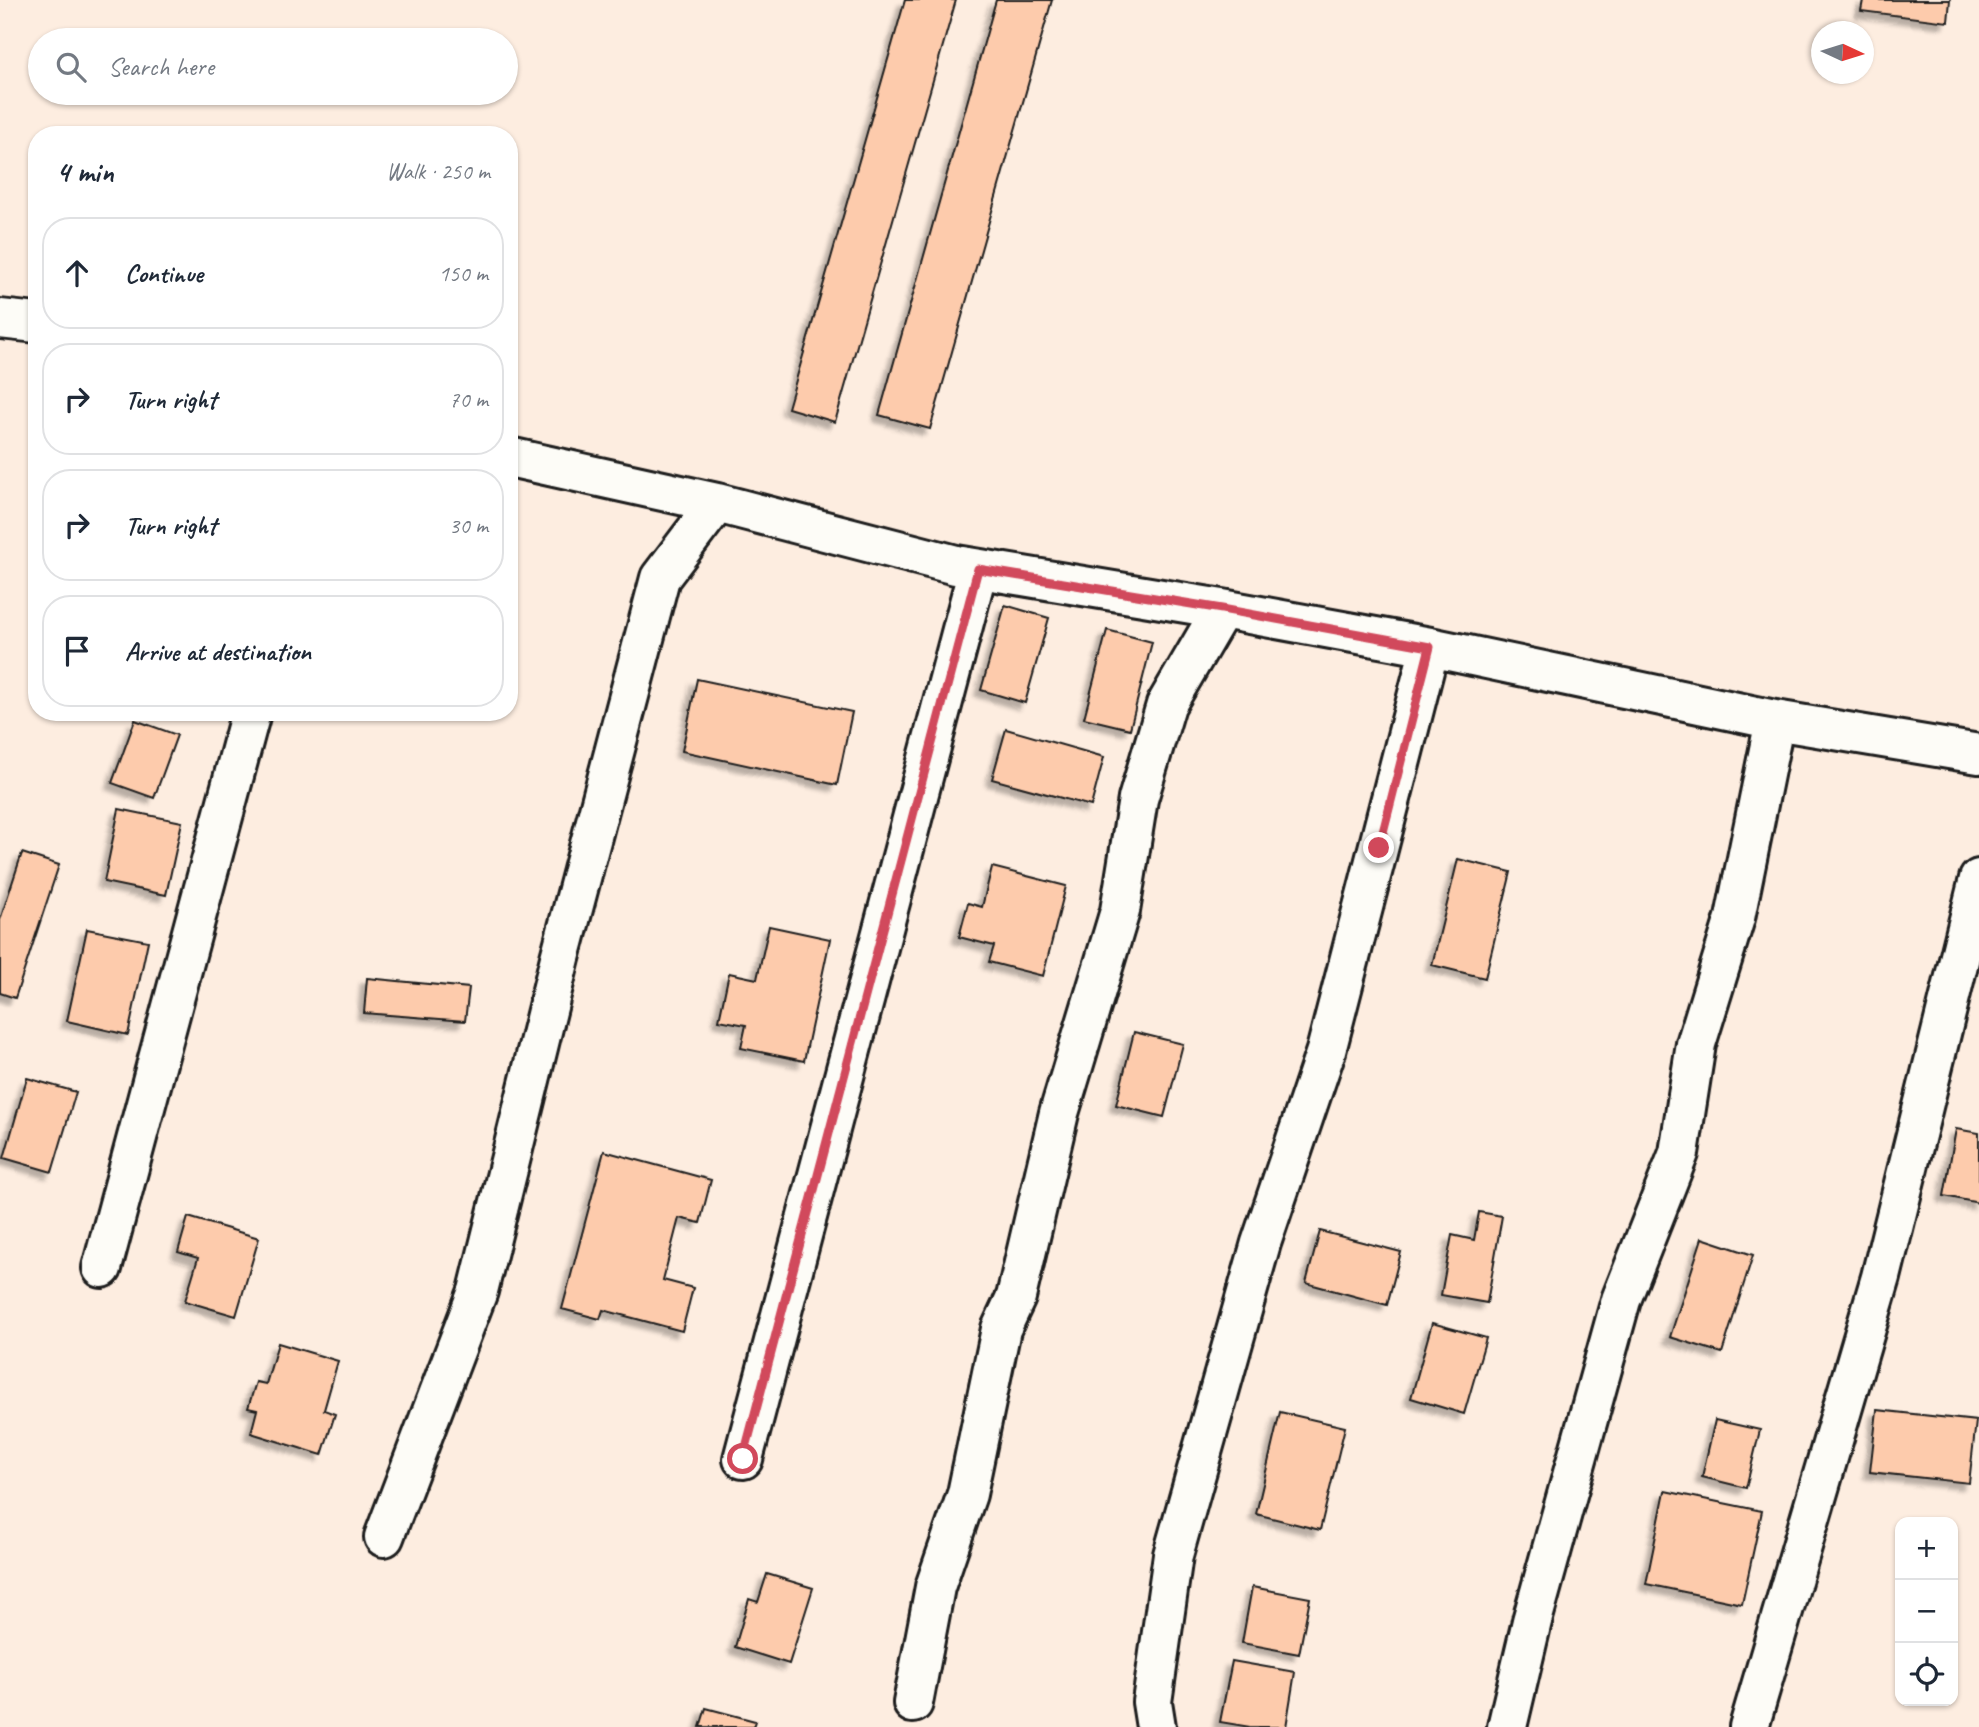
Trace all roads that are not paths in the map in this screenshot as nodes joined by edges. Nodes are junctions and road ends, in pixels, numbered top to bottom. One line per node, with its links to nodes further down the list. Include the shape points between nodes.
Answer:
1 (0, 319): 2 (street)
2 (28, 322)
3 (518, 459): 4 (street)
4 (717, 503): 5 (street); 14 (street, via 660,578 478,1291)
5 (978, 569): 6 (street); 13 (street)
6 (1222, 609): 7 (street); 15 (street, via 1166,705 1138,799 1120,911 1059,1112 1016,1297 1001,1328 967,1494 935,1587)
7 (1430, 647): 8 (street); 16 (street, via 1326,1051 1261,1243 1173,1555 1152,1702)
8 (1775, 720): 10 (street); 17 (street, via 1735,918 1696,1044 1679,1153 1622,1300)
9 (249, 721): 12 (street)
10 (1979, 754)
11 (1979, 879): 18 (street, via 1881,1277)
12 (102, 1268)
13 (743, 1459)
14 (384, 1537)
15 (913, 1703)
16 (1156, 1727)
17 (1507, 1727)
18 (1749, 1727)

